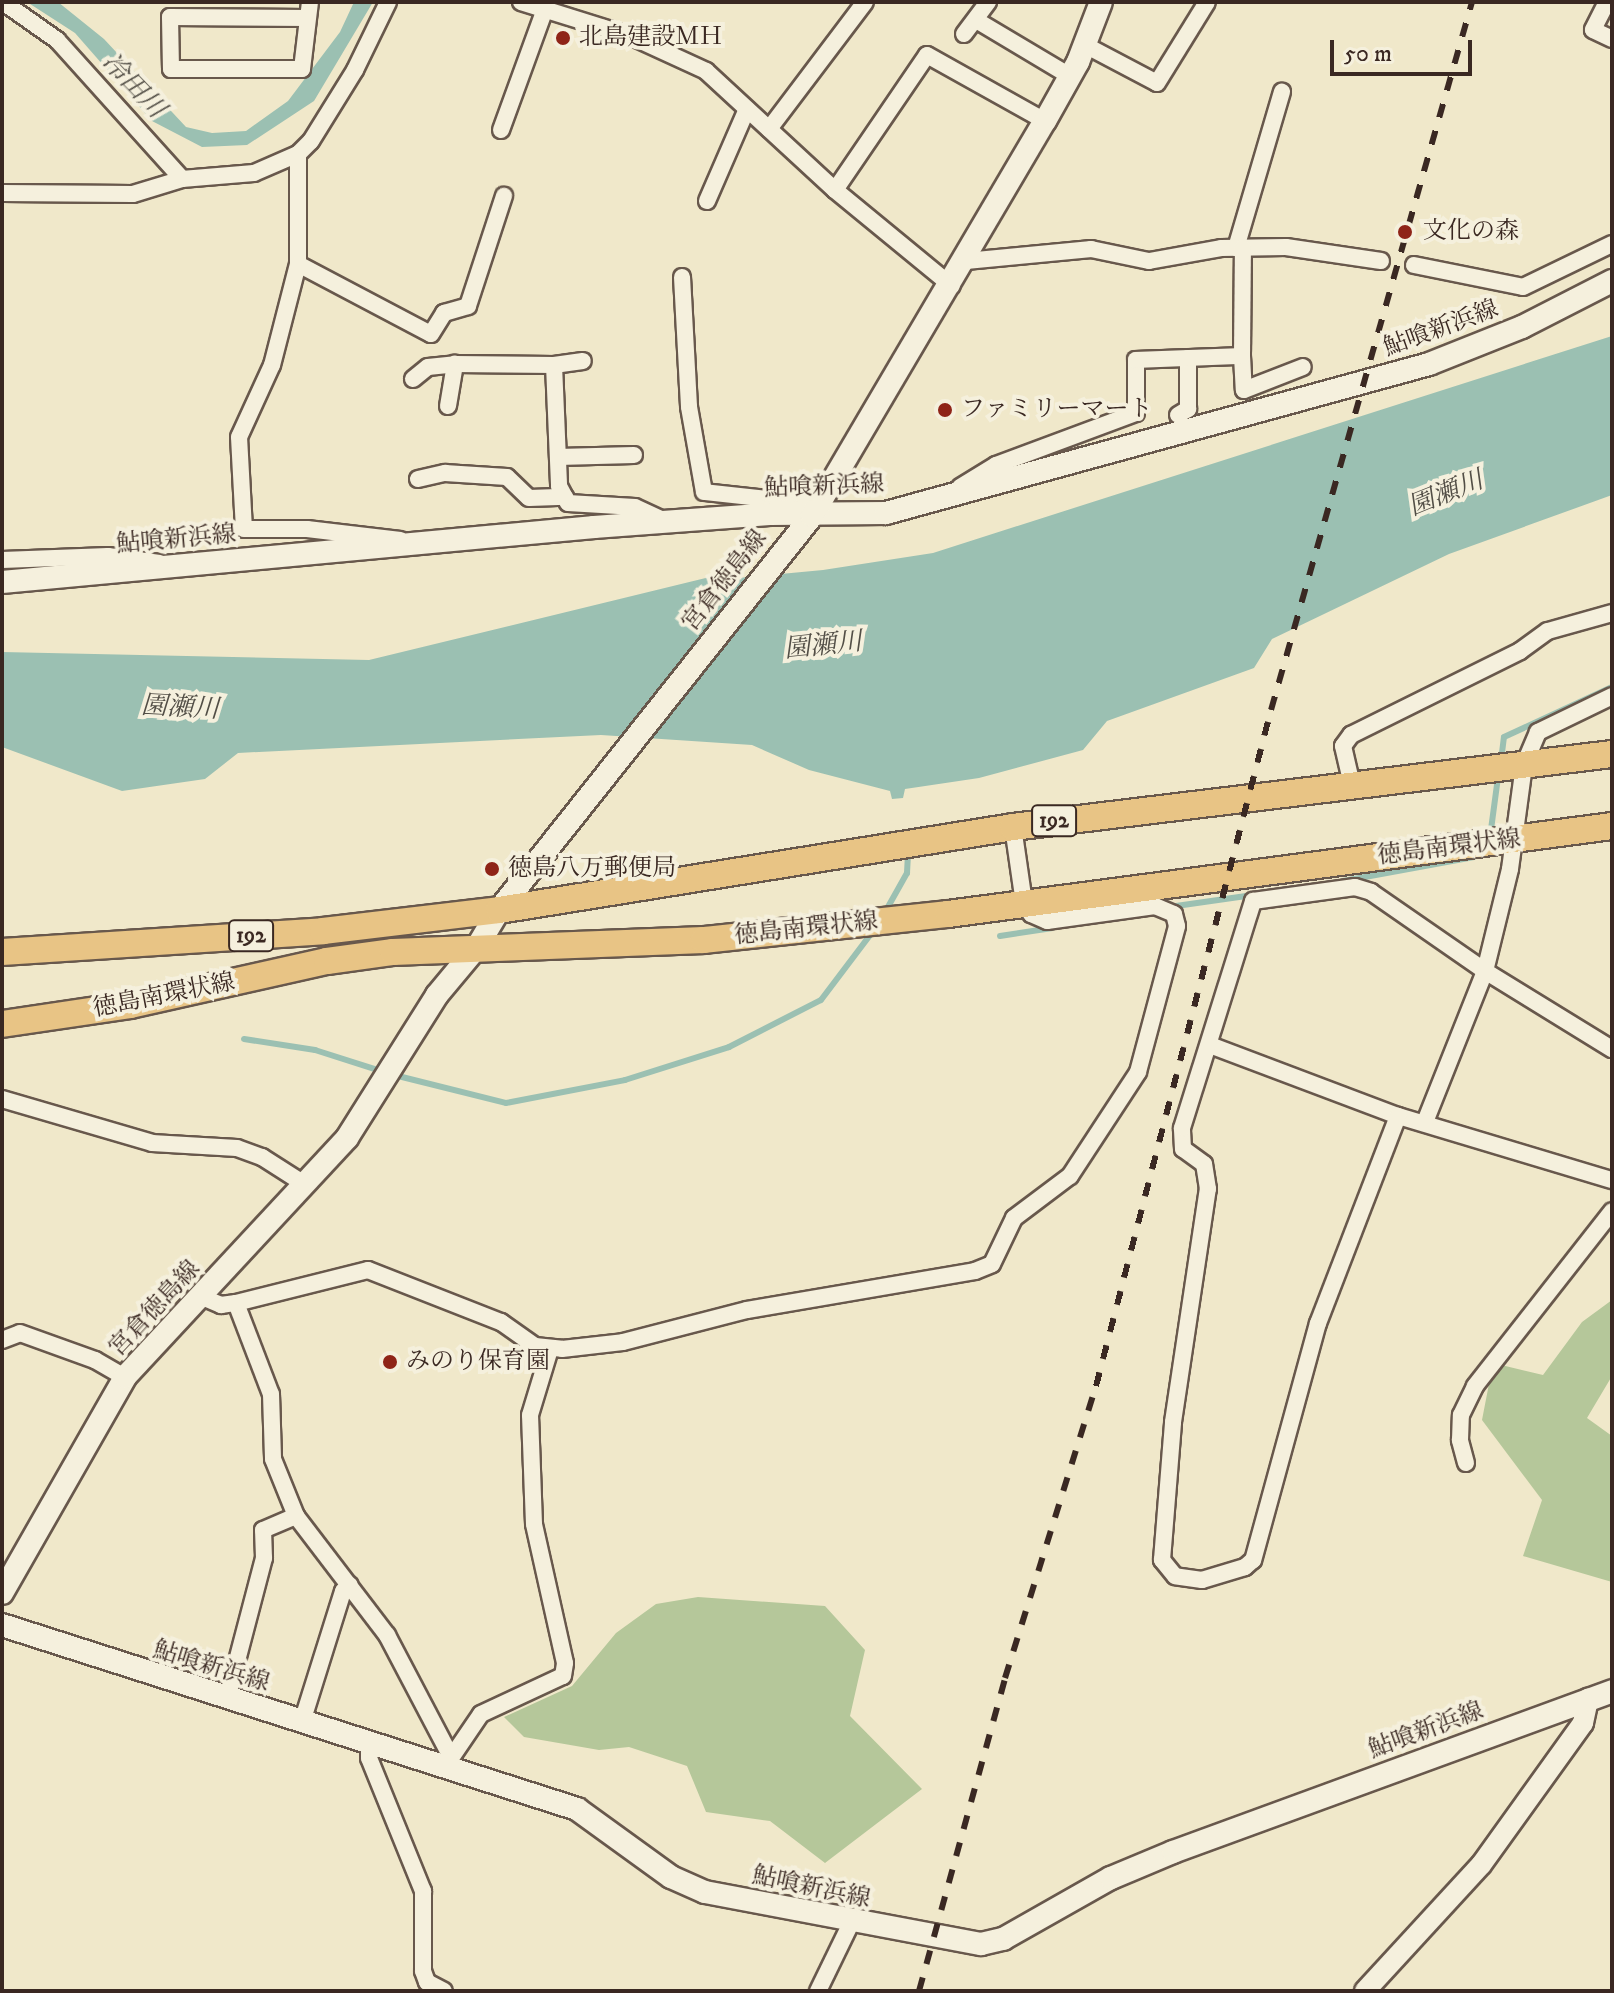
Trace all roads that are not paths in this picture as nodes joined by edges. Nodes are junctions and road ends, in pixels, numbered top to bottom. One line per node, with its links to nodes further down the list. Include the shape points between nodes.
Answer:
1 (3, 2): 22 (street, via 57,40)
2 (388, 2): 21 (street, via 355,70)
3 (521, 2): 9 (street)
4 (865, 2): 19 (street)
5 (988, 2): 11 (street)
6 (1101, 2): 14 (main road, 宮倉徳島線)
7 (1207, 2): 14 (street, via 1157,83)
8 (1607, 2): 13 (street, via 1593,30)
9 (545, 9): 17 (street, via 630,36 706,71); 20 (street)
10 (309, 10): 10 (street, via 302,69 171,69 170,17)
11 (976, 20): 12 (street); 15 (street)
12 (964, 34)
13 (1612, 39)
14 (1085, 45): 15 (main road, 宮倉徳島線)
15 (1070, 76): 18 (main road, 宮倉徳島線)
16 (1282, 92): 28 (street)
17 (747, 109): 19 (street); 26 (street)
18 (1045, 121): 23 (street, via 927,55); 29 (main road, 宮倉徳島線)
19 (769, 129): 23 (street)
20 (501, 130)
21 (298, 154): 22 (street, via 254,173); 31 (street)
22 (182, 179): 24 (street, via 133,194)
23 (835, 190): 35 (street)
24 (2, 193)
25 (504, 196): 31 (street, via 468,306 444,313 431,334)
26 (707, 201)
27 (1612, 244): 32 (street, via 1523,287)
28 (1240, 248): 29 (street, via 1149,261 1091,249); 30 (street, via 1286,247); 36 (street)
29 (966, 261): 35 (main road, 宮倉徳島線)
30 (1381, 261)
31 (298, 264): 52 (street, via 272,365 239,437 244,529 307,529)
32 (1414, 265)
33 (682, 277): 50 (street, via 689,407 704,492)
34 (1612, 281): 49 (main road, 鮎喰新浜線, via 1522,327 1429,364)
35 (952, 286): 50 (main road, 宮倉徳島線)
36 (1242, 356): 37 (street); 41 (street, via 1244,390)
37 (1188, 358): 44 (street, via 1188,409); 49 (street, via 1136,360 1136,413 996,465)
38 (583, 361): 40 (street)
39 (455, 364): 40 (street); 42 (street, via 428,367); 43 (street)
40 (554, 365): 46 (street)
41 (1303, 367)
42 (413, 379)
43 (448, 406)
44 (1178, 415)
45 (634, 455): 46 (street)
46 (558, 457): 48 (street, via 559,486)
47 (418, 479): 48 (street, via 445,473 507,477 529,498)
48 (565, 497): 51 (street, via 568,503 635,507)
49 (938, 501): 50 (main road, 鮎喰新浜線, via 886,513)
50 (810, 517): 51 (main road, 鮎喰新浜線); 65 (main road, 宮倉徳島線)
51 (668, 522): 52 (main road, 鮎喰新浜線)
52 (423, 543): 54 (main road, 鮎喰新浜線)
53 (2, 560): 54 (street, via 108,556)
54 (176, 566): 55 (main road, 鮎喰新浜線)
55 (2, 582)
56 (1612, 613): 60 (street, via 1548,631 1520,651 1351,735 1343,746)
57 (1612, 696): 59 (street, via 1538,732)
58 (1612, 754): 59 (highway, 徳島南環状線 / 192)
59 (1524, 765): 60 (highway, 徳島南環状線 / 192); 63 (street)
60 (1352, 785): 62 (highway, 徳島南環状線 / 192)
61 (1612, 826): 63 (highway, 徳島南環状線 / 192)
62 (1013, 827): 64 (street); 65 (highway, 徳島南環状線 / 192)
63 (1514, 840): 64 (highway, 徳島南環状線 / 192); 68 (street)
64 (1024, 903): 66 (highway, 徳島南環状線 / 192, via 599,946); 81 (street, via 1031,914 1047,921 1155,906 1174,914 1177,926 1138,1072 1070,1176 1014,1218 992,1264 747,1310 623,1342)
65 (499, 910): 66 (main road, 宮倉徳島線); 67 (highway, 徳島南環状線 / 192, via 323,931)
66 (477, 947): 69 (highway, 徳島南環状線 / 192, via 327,961 130,1005); 76 (main road, 宮倉徳島線, via 437,995 382,1087)
67 (2, 952)
68 (1485, 971): 70 (street, via 1363,889 1253,901); 71 (street); 74 (street)
69 (2, 1024)
70 (1210, 1045): 73 (street); 73 (street, via 1182,1128 1183,1149 1204,1164 1208,1189 1173,1422 1162,1560 1175,1576 1202,1580 1253,1560 1318,1323)
71 (1612, 1049)
72 (2, 1099): 76 (street, via 152,1143 237,1148)
73 (1398, 1116): 74 (street)
74 (1425, 1122): 75 (street)
75 (1612, 1180)
76 (306, 1185): 78 (main road, 宮倉徳島線)
77 (1612, 1211): 83 (street, via 1475,1386 1461,1415)
78 (202, 1297): 79 (street, via 221,1305); 82 (main road, 宮倉徳島線)
79 (236, 1303): 81 (street, via 368,1270 501,1322 535,1346); 84 (street, via 265,1373 273,1459)
80 (2, 1340): 82 (street, via 20,1333 95,1360)
81 (550, 1349): 93 (street, via 530,1415 534,1524 565,1663 563,1676 481,1714)
82 (125, 1377): 86 (main road, 宮倉徳島線)
83 (1466, 1463)
84 (296, 1516): 85 (street); 89 (street, via 263,1530 264,1558)
85 (350, 1585): 91 (street, via 343,1591); 93 (street, via 387,1635)
86 (2, 1593)
87 (2, 1625): 89 (main road, 鮎喰新浜線)
88 (1612, 1691): 90 (main road, 鮎喰新浜線)
89 (227, 1699): 91 (main road, 鮎喰新浜線)
90 (1588, 1699): 94 (main road, 鮎喰新浜線, via 1173,1852 1111,1878 1003,1939 956,1943); 97 (street, via 1583,1723 1481,1865)
91 (302, 1722): 92 (main road, 鮎喰新浜線)
92 (369, 1743): 93 (main road, 鮎喰新浜線); 95 (street, via 369,1758 423,1891 423,1971 427,1982)
93 (448, 1760): 94 (main road, 鮎喰新浜線, via 577,1809 613,1830 671,1877 705,1892)
94 (851, 1923): 96 (street)
95 (444, 1991)
96 (818, 1991)
97 (1365, 1991)

